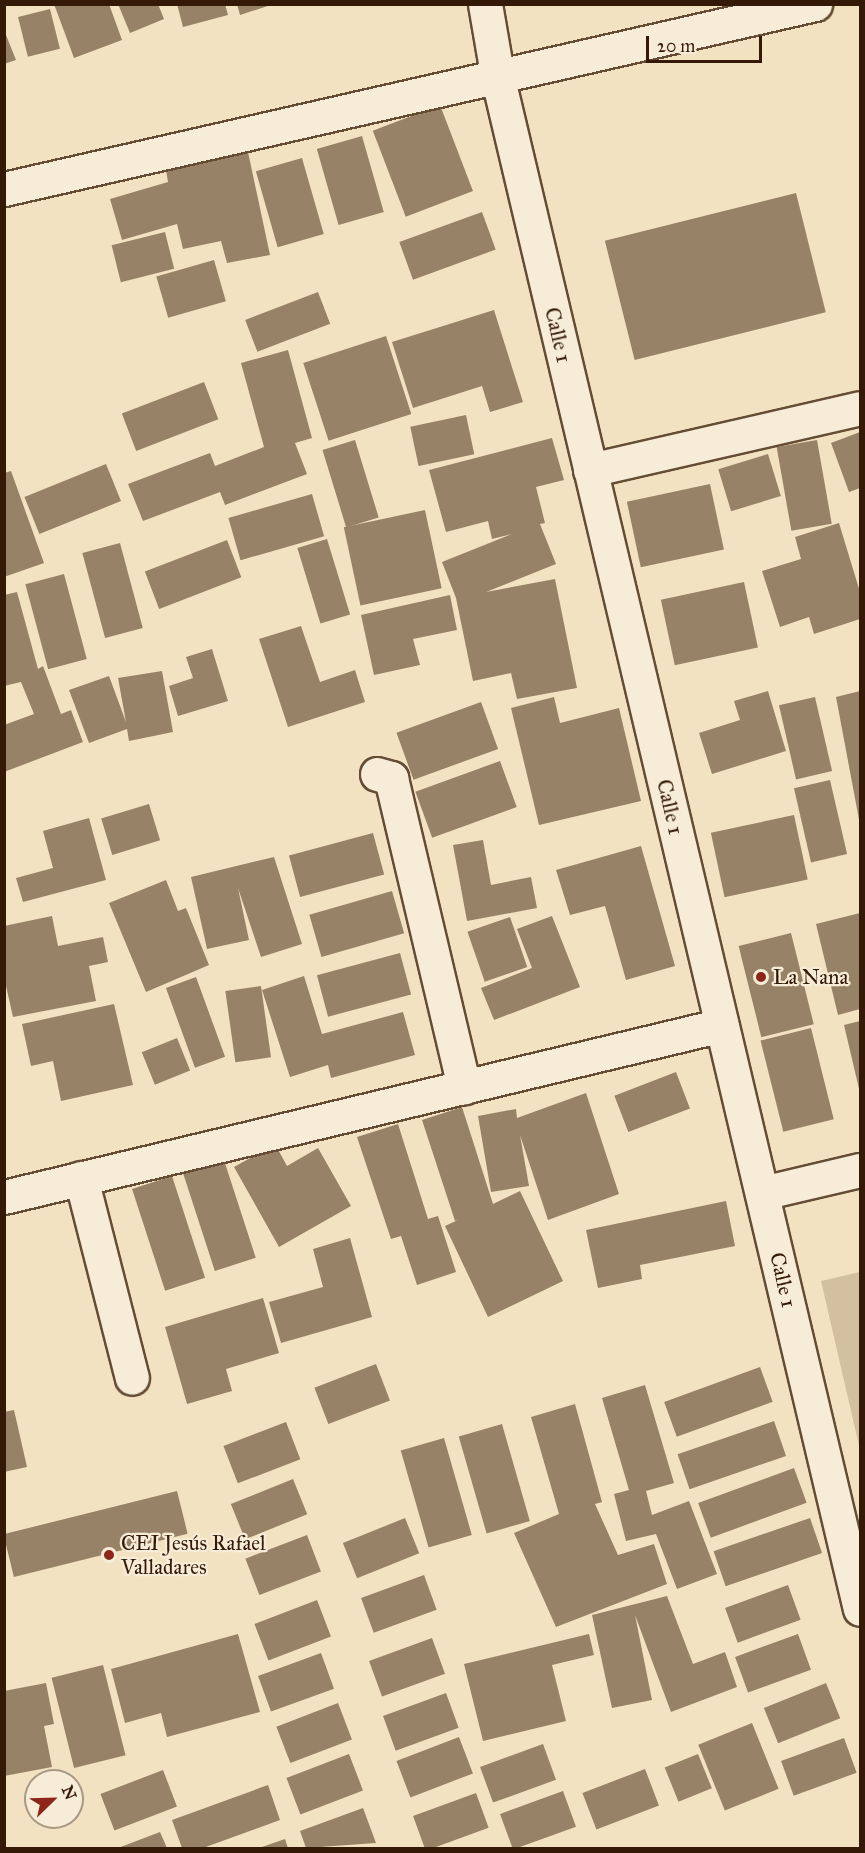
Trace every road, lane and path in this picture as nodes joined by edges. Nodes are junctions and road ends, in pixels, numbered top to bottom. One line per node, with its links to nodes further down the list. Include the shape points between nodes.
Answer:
1 (485, 4): 3 (street, Calle 1)
2 (815, 4): 3 (street)
3 (498, 79): 4 (street); 6 (street, Calle 1)
4 (4, 189)
5 (861, 408): 6 (street)
6 (590, 470): 8 (street, Calle 1)
7 (377, 774): 9 (street, via 391,778)
8 (722, 1025): 9 (street); 12 (street, Calle 1)
9 (464, 1087): 11 (street)
10 (861, 1170): 12 (street)
11 (81, 1178): 13 (street); 14 (street)
12 (762, 1193): 15 (street, Calle 1)
13 (4, 1197)
14 (132, 1378)
15 (861, 1609)

